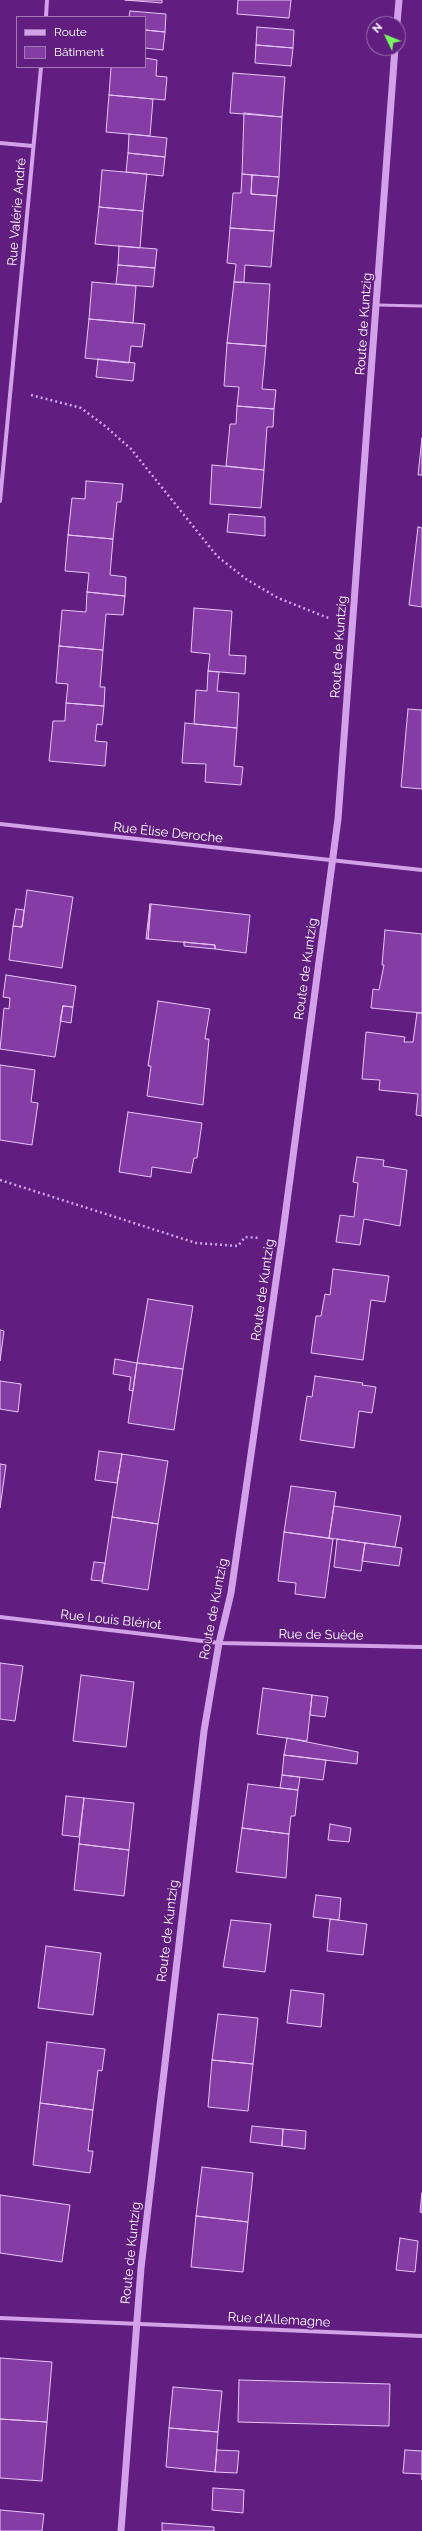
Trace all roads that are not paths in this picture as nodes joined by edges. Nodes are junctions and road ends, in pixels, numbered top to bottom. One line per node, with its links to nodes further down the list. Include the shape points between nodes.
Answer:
1 (47, 0): 3 (street)
2 (399, 0): 4 (street)
3 (46, 16)
4 (398, 16)
5 (394, 56): 9 (street, Route de Kuntzig)
6 (41, 68): 8 (street, Rue Valérie André)
7 (0, 143): 8 (street)
8 (33, 146): 11 (street, Rue Valérie André)
9 (378, 305): 10 (lane); 13 (street, Route de Kuntzig)
10 (422, 306)
11 (0, 501)
12 (0, 824): 13 (street, Rue Élise Deroche)
13 (333, 861): 14 (street, Rue Élise Deroche); 16 (street, Route de Kuntzig, via 231,1592)
14 (422, 870)
15 (0, 1617): 16 (street, Rue Louis Blériot)
16 (220, 1642): 17 (street, Rue de Suède); 19 (street, Route de Kuntzig, via 204,1731)
17 (422, 1648)
18 (0, 2318): 19 (street)
19 (136, 2324): 20 (street, Rue d'Allemagne); 21 (street, Route de Kuntzig)
20 (422, 2336)
21 (121, 2531)

